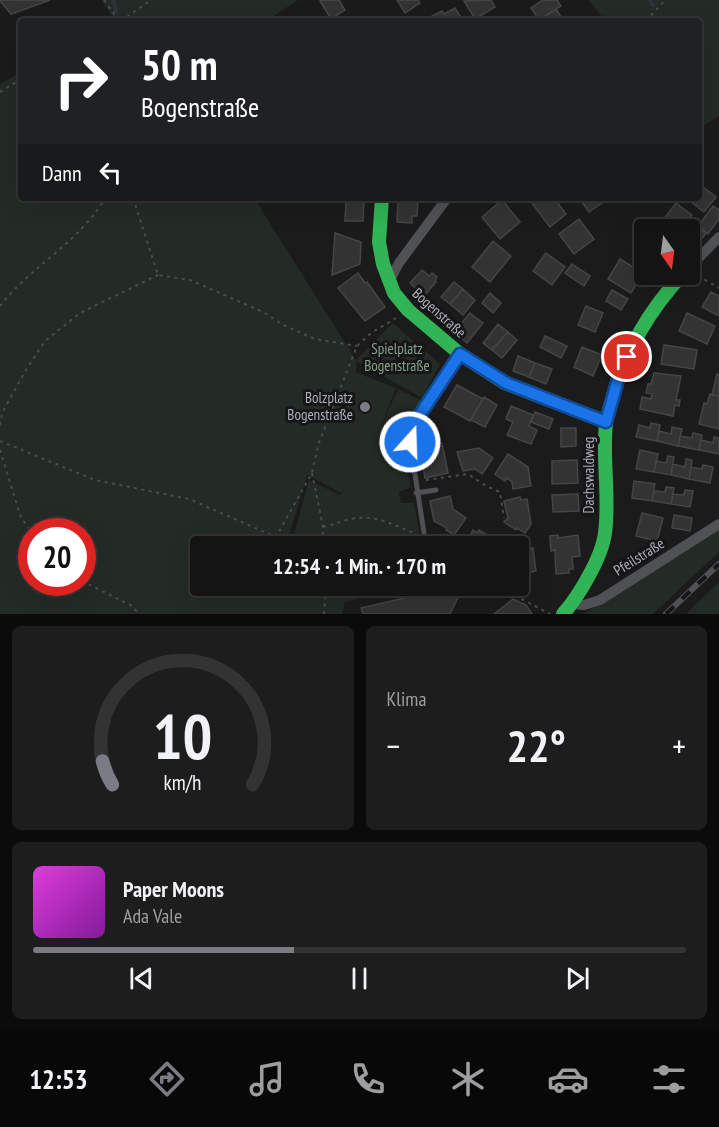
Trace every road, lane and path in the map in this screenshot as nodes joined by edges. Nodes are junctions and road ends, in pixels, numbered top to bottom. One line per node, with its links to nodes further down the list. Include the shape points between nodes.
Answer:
1 (104, 0): 4 (path)
2 (151, 0): 5 (path)
3 (664, 0): 6 (path)
4 (118, 18)
5 (124, 18)
6 (649, 18)
7 (18, 82): 8 (path)
8 (0, 92)
9 (103, 201): 20 (path, via 96,215)
10 (134, 201): 15 (path)
11 (382, 201): 17 (street, Bogenstraße, via 378,242)
12 (445, 201): 17 (street)
13 (719, 237): 14 (street)
14 (700, 258)
15 (158, 275): 22 (path, via 190,280 315,339); 25 (path, via 80,313 45,341 2,413)
16 (700, 276): 19 (path)
17 (390, 280): 21 (street, Bogenstraße, via 394,293)
18 (673, 285): 24 (street, Dachswaldweg, via 633,343)
19 (719, 288)
20 (0, 306)
21 (408, 310): 22 (path); 23 (street, Bogenstraße)
22 (357, 346): 28 (path, via 318,445)
23 (460, 354): 24 (street, Bogenstraße, via 506,383); 31 (lane, via 415,422 410,442)
24 (606, 422): 42 (street, Dachswaldweg, via 605,534 596,560)
25 (0, 425)
26 (0, 441): 28 (path, via 95,480 189,499 276,537)
27 (0, 450): 32 (path)
28 (312, 473): 35 (path)
29 (428, 480): 33 (path, via 468,474 500,492)
30 (436, 490): 31 (lane)
31 (416, 493): 38 (lane)
32 (22, 518)
33 (504, 518)
34 (719, 524): 42 (street, Pfeilstraße, via 600,600)
35 (323, 526): 36 (path); 37 (path, via 350,519 380,518)
36 (323, 536)
37 (420, 536)
38 (424, 536)
39 (96, 588): 43 (path, via 132,606)
40 (325, 596): 44 (path)
41 (516, 596): 45 (path)
42 (568, 609)
43 (139, 614)
44 (324, 614)
45 (550, 614)

